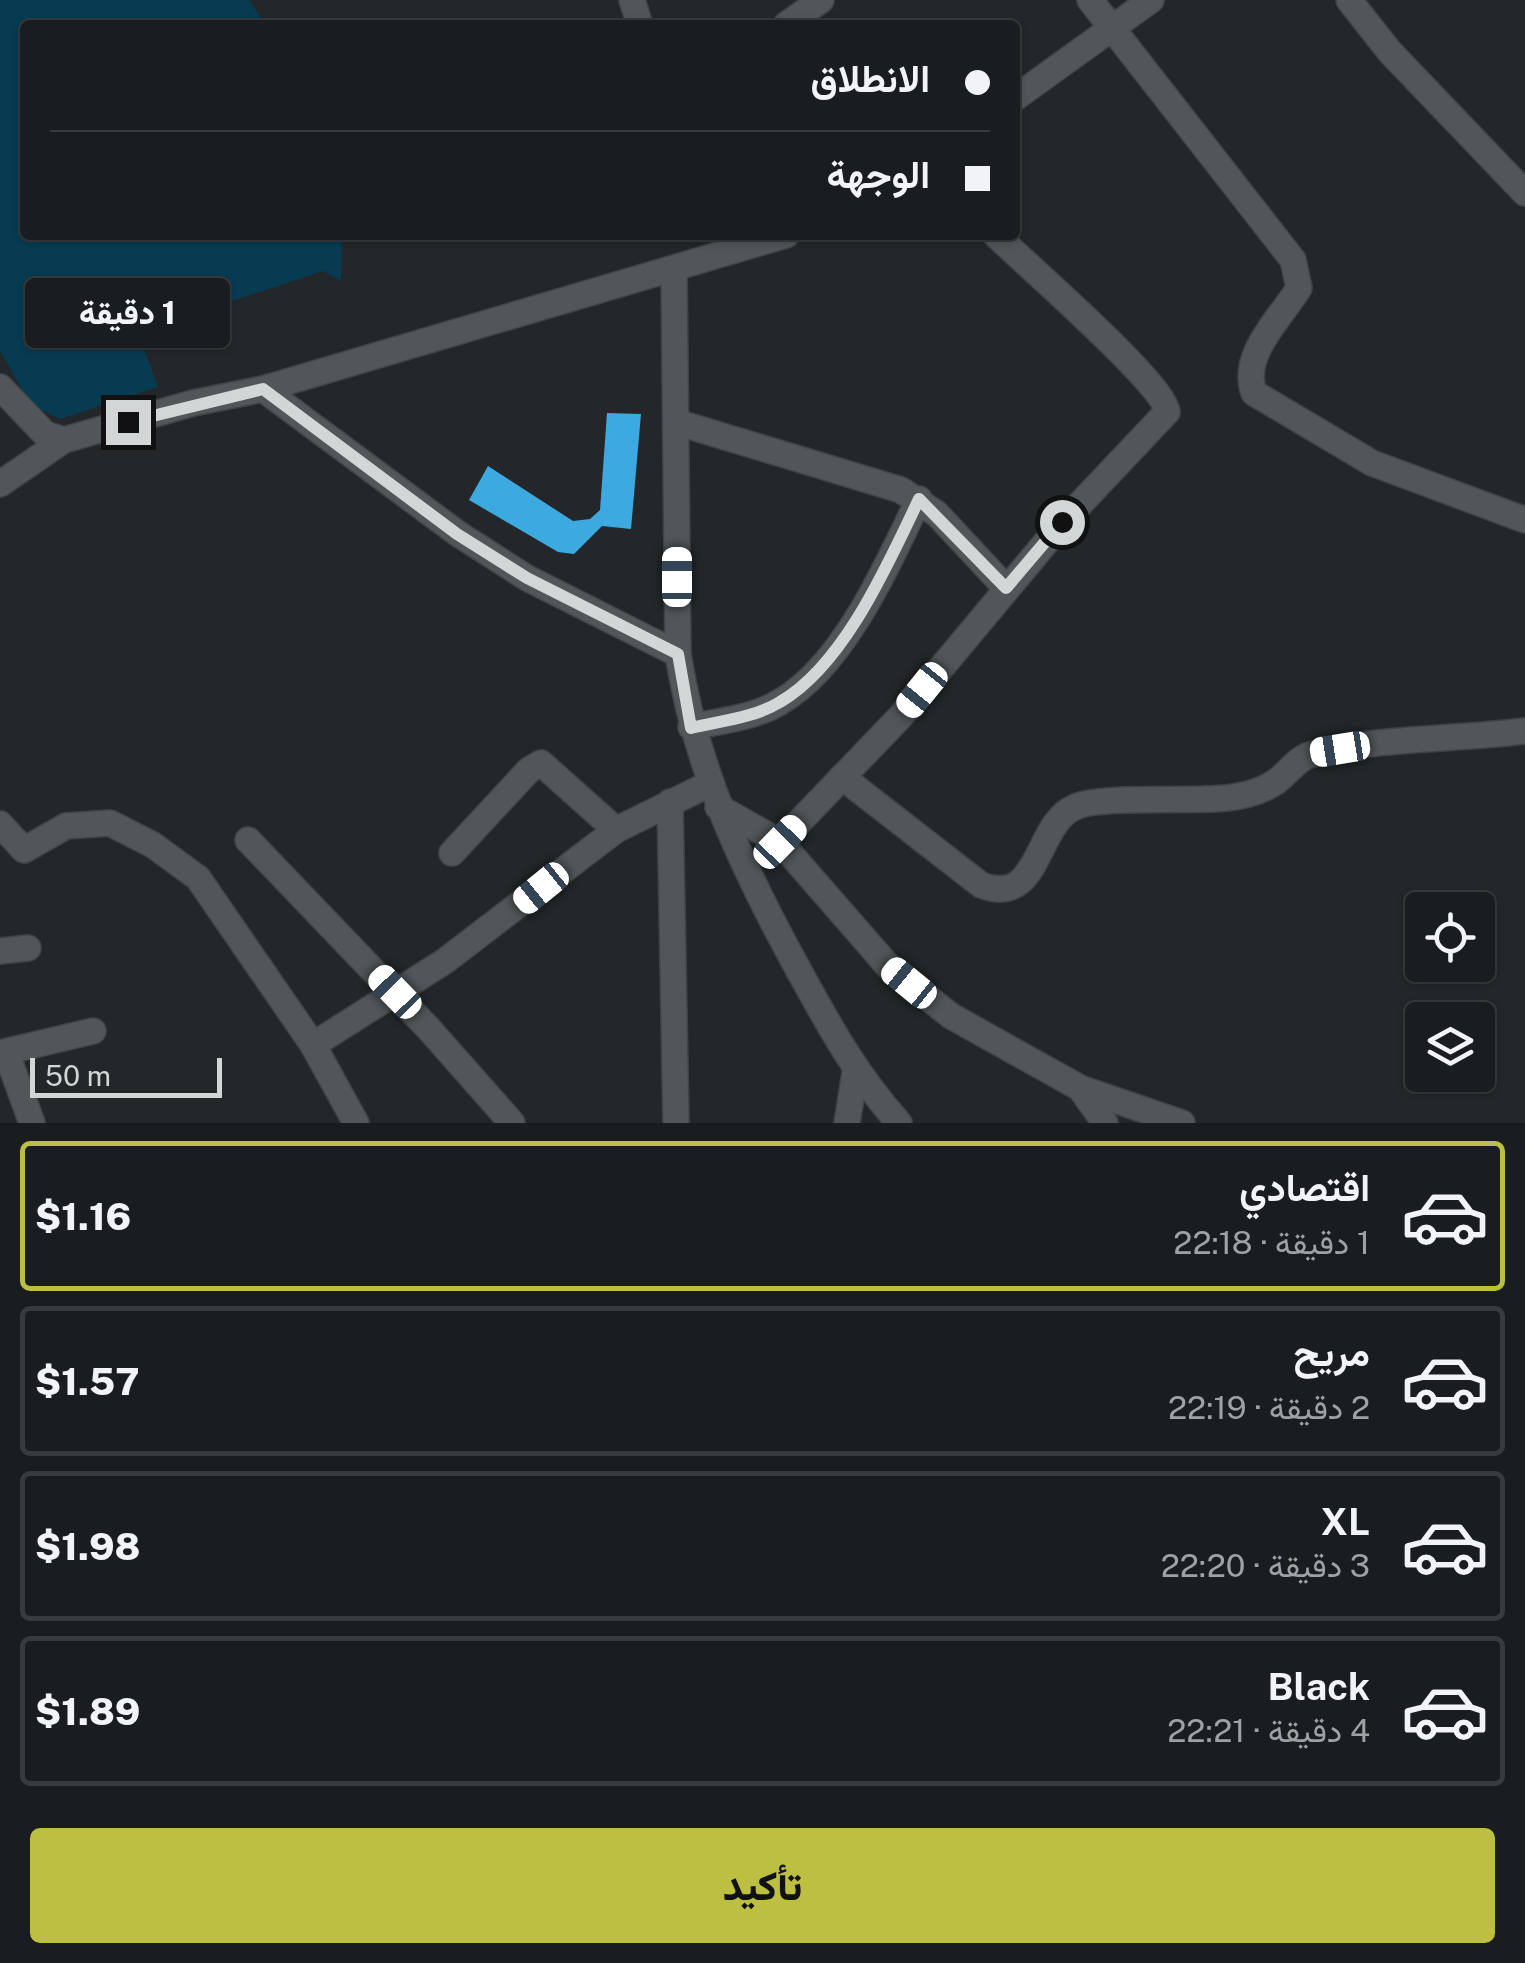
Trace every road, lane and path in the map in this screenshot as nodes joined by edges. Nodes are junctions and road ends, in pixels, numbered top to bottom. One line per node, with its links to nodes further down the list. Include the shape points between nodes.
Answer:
1 (820, 0): 5 (street)
2 (1090, 0): 6 (street)
3 (1151, 0): 6 (street)
4 (1349, 0): 8 (street)
5 (793, 20)
6 (1112, 27): 7 (street); 20 (street, via 1293,260 1299,288 1250,362 1254,392 1372,463)
7 (1020, 94)
8 (1525, 193)
9 (697, 240): 12 (street)
10 (770, 240): 12 (street)
11 (1001, 240): 21 (street, via 1126,358 1168,408)
12 (702, 262): 13 (street)
13 (674, 272): 15 (street); 16 (street)
14 (0, 387): 17 (street, via 45,434)
15 (263, 389): 17 (street); 22 (street, via 457,534 527,578)
16 (676, 422): 19 (street); 22 (street)
17 (64, 440): 18 (street)
18 (0, 484)
19 (919, 499): 21 (street); 23 (street, via 866,603 796,691 757,713)
20 (1525, 520)
21 (1006, 588): 25 (street)
22 (678, 654): 23 (street)
23 (691, 728): 26 (street)
24 (1525, 731): 25 (street, via 1310,754 1272,784 1230,798 1085,804 1062,816 1020,883 1001,890 981,885)
25 (842, 778): 31 (street)
26 (713, 796): 27 (street); 31 (street); 39 (street, via 758,896)
27 (670, 802): 29 (street); 44 (street)
28 (0, 824): 37 (street, via 24,850 81,822 110,824 153,845 198,878)
29 (616, 830): 32 (street, via 541,763); 35 (street, via 490,929)
30 (248, 840): 35 (street)
31 (780, 842): 40 (street, via 888,966 951,1016)
32 (452, 852)
33 (28, 948): 34 (street)
34 (0, 951)
35 (395, 992): 37 (street); 43 (street)
36 (93, 1031): 38 (street)
37 (312, 1045): 42 (street)
38 (3, 1052): 41 (street)
39 (855, 1074): 45 (street); 46 (street)
40 (1080, 1088): 47 (street); 48 (street)
41 (32, 1123)
42 (356, 1123)
43 (512, 1123)
44 (676, 1123)
45 (847, 1123)
46 (899, 1123)
47 (1105, 1123)
48 (1182, 1123)

